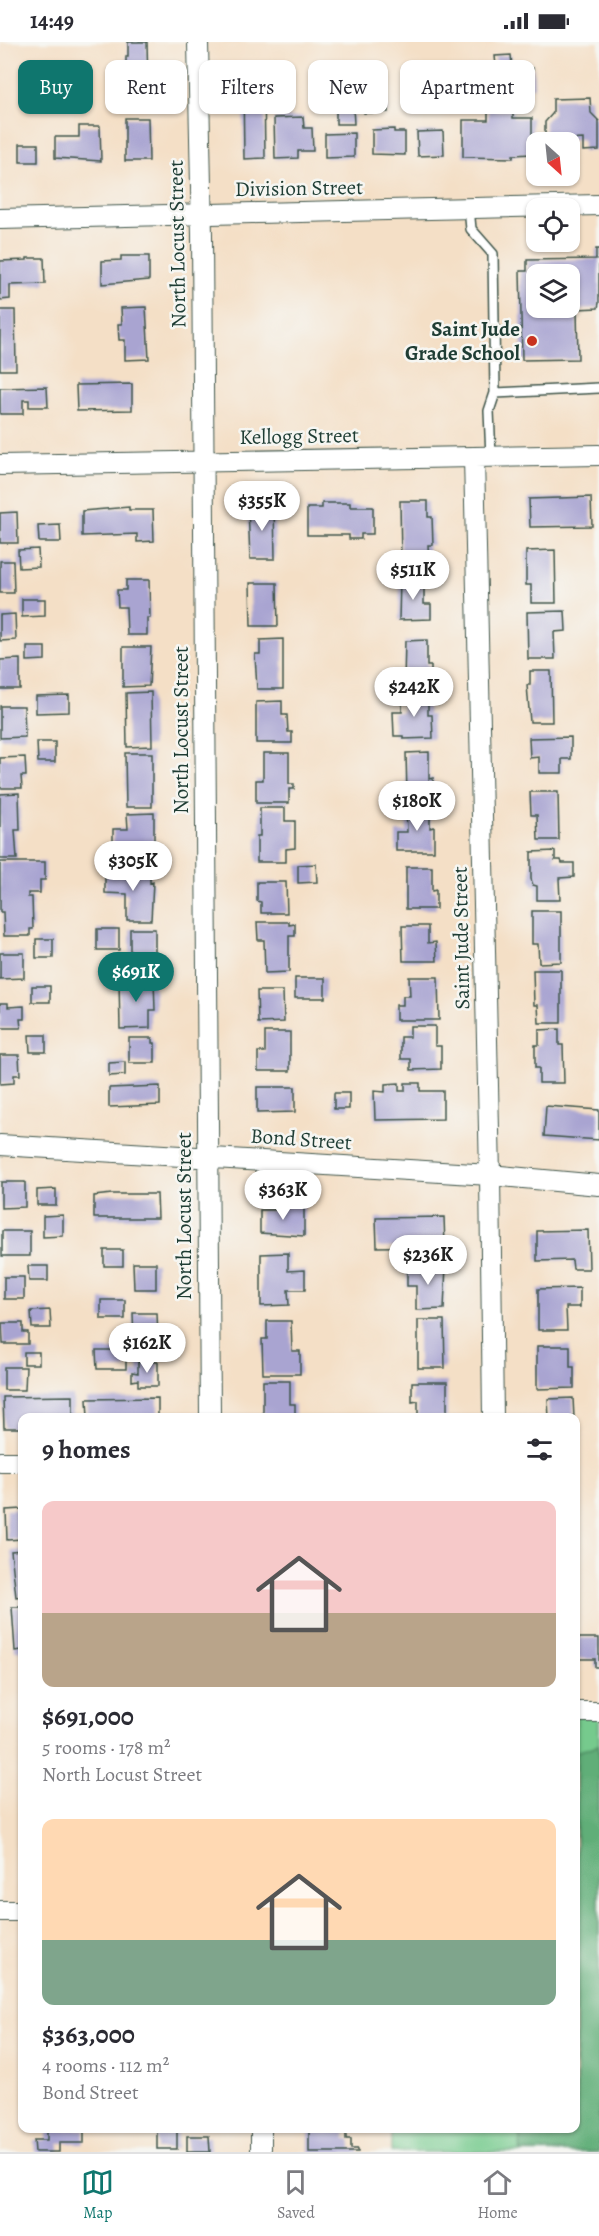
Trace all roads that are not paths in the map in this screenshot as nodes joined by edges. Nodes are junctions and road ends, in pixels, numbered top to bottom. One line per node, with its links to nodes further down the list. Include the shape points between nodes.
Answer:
1 (198, 42): 4 (street, North Locust Street)
2 (599, 205): 3 (street, Division Street)
3 (469, 208): 4 (street, Division Street); 7 (lane, via 471,229 493,255)
4 (201, 214): 5 (street, Division Street); 10 (street, North Locust Street)
5 (0, 219)
6 (599, 388): 7 (lane)
7 (495, 393): 9 (lane)
8 (599, 454): 9 (street, Kellogg Street)
9 (482, 457): 10 (street, Kellogg Street); 14 (street, Saint Jude Street)
10 (203, 462): 11 (street, Kellogg Street); 13 (street, North Locust Street)
11 (0, 465)
12 (0, 1145): 13 (street, Bond Street)
13 (208, 1157): 14 (street, Bond Street); 16 (street, North Locust Street)
14 (490, 1175): 15 (street, Bond Street); 17 (street, Saint Jude Street)
15 (599, 1185)
16 (210, 1413)
17 (493, 1413)
18 (0, 1462): 19 (street)
19 (18, 1462)
20 (580, 1712): 21 (street)
21 (599, 1712)
22 (0, 1911): 23 (street)
23 (18, 1911)
24 (261, 2133): 25 (street)
25 (261, 2152)

